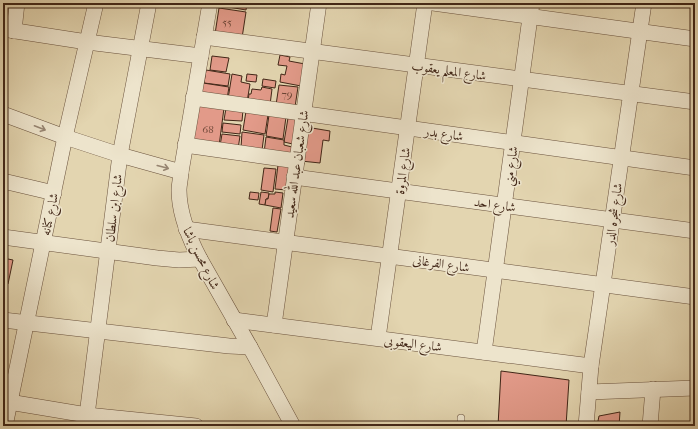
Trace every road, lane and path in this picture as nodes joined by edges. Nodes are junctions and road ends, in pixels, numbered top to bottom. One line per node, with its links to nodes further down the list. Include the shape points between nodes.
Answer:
1 (17, 3): 10 (street)
2 (96, 3): 14 (street, شارع كنانه)
3 (149, 3): 15 (street, شارع ابن سلطان)
4 (210, 3): 12 (street, شارع محسن باشا)
5 (319, 3): 16 (street, شارع شعبان عبد الله سعيد)
6 (425, 3): 18 (street, شارع المروة)
7 (432, 3): 9 (street)
8 (644, 3): 11 (street, شارع شجره الدر)
9 (531, 10): 11 (street); 19 (street, شارع مني)
10 (8, 30): 14 (street)
11 (640, 32): 13 (street); 20 (street, شارع شجره الدر)
12 (204, 37): 16 (street, شارع المعلم يعقوب); 17 (street, شارع محسن باشا)
13 (695, 39)
14 (87, 42): 15 (street); 26 (street, شارع كنانه)
15 (140, 48): 17 (street); 29 (street, شارع ابن سلطان)
16 (312, 51): 18 (street, شارع المعلم يعقوب); 23 (street, شارع شعبان عبد الله سعيد)
17 (201, 56): 21 (street, شارع محسن باشا)
18 (417, 65): 19 (street, شارع المعلم يعقوب); 25 (street, شارع المروة)
19 (522, 79): 20 (street, شارع المعلم يعقوب); 27 (street, شارع مني)
20 (630, 94): 22 (street, شارع المعلم يعقوب); 30 (street, شارع شجره الدر)
21 (193, 98): 23 (street, شارع بدر); 28 (street, شارع محسن باشا)
22 (695, 102)
23 (303, 113): 25 (street, شارع بدر); 31 (street, شارع شعبان عبد الله سعيد)
24 (3, 114): 26 (street, one-way to 26)
25 (408, 128): 27 (street, شارع بدر); 36 (street, شارع المروة)
26 (65, 137): 29 (street); 37 (street, شارع كنانه)
27 (513, 142): 30 (street, شارع بدر); 38 (street, شارع مني)
28 (185, 145): 31 (street); 33 (street, شارع محسن باشا)
29 (120, 155): 33 (street, one-way to 33); 45 (street, شارع ابن سلطان)
30 (621, 157): 32 (street, شارع بدر); 39 (street, شارع شجره الدر)
31 (297, 161): 34 (street, شارع شعبان عبد الله سعيد)
32 (695, 168)
33 (181, 172): 40 (street, شارع محسن باشا, via 179,191)
34 (294, 177): 36 (street, شارع احد); 43 (street, شارع شعبان عبد الله سعيد)
35 (3, 181): 37 (street)
36 (399, 191): 38 (street, شارع احد); 46 (street, شارع المروة)
37 (54, 193): 44 (street, شارع كنانه)
38 (504, 205): 39 (street, شارع احد); 48 (street, شارع مني)
39 (612, 220): 41 (street, شارع احد); 49 (street, شارع شجره الدر)
40 (186, 229): 43 (street, شارع الفرغانى); 47 (street, شارع محسن باشا)
41 (695, 231)
42 (3, 238): 44 (street)
43 (286, 242): 46 (street, شارع الفرغانى); 54 (street, شارع شعبان عبد الله سعيد)
44 (43, 243): 45 (street); 53 (street, شارع كنانه)
45 (107, 252): 47 (street, via 179,260); 55 (street, شارع ابن سلطان)
46 (390, 256): 48 (street, شارع الفرغانى); 56 (street, شارع المروة)
47 (200, 259): 52 (street, شارع محسن باشا)
48 (495, 270): 49 (street, شارع الفرغانى); 58 (street, شارع مني)
49 (603, 285): 50 (street, شارع الفرغانى); 59 (street, شارع شجره الدر)
50 (695, 297)
51 (3, 320): 53 (street)
52 (234, 320): 54 (street, شارع اليعقوبى); 57 (street, شارع محسن باشا)
53 (27, 323): 55 (street); 63 (street, شارع كنانه)
54 (274, 325): 56 (street, شارع اليعقوبى)
55 (97, 331): 57 (street); 65 (street, شارع ابن سلطان)
56 (378, 338): 58 (street, شارع اليعقوبى)
57 (250, 347): 68 (street, شارع محسن باشا)
58 (484, 352): 59 (street, شارع اليعقوبى)
59 (591, 366): 62 (street, شارع شجره الدر)
60 (695, 388): 61 (street)
61 (654, 389): 62 (street); 71 (street)
62 (589, 392): 70 (street, شارع شجره الدر)
63 (6, 401): 65 (street); 66 (street, شارع كنانه)
64 (461, 418): 69 (lane)
65 (91, 419): 67 (street)
66 (5, 426)
67 (196, 426)
68 (293, 426)
69 (461, 426)
70 (586, 426)
71 (650, 426)

